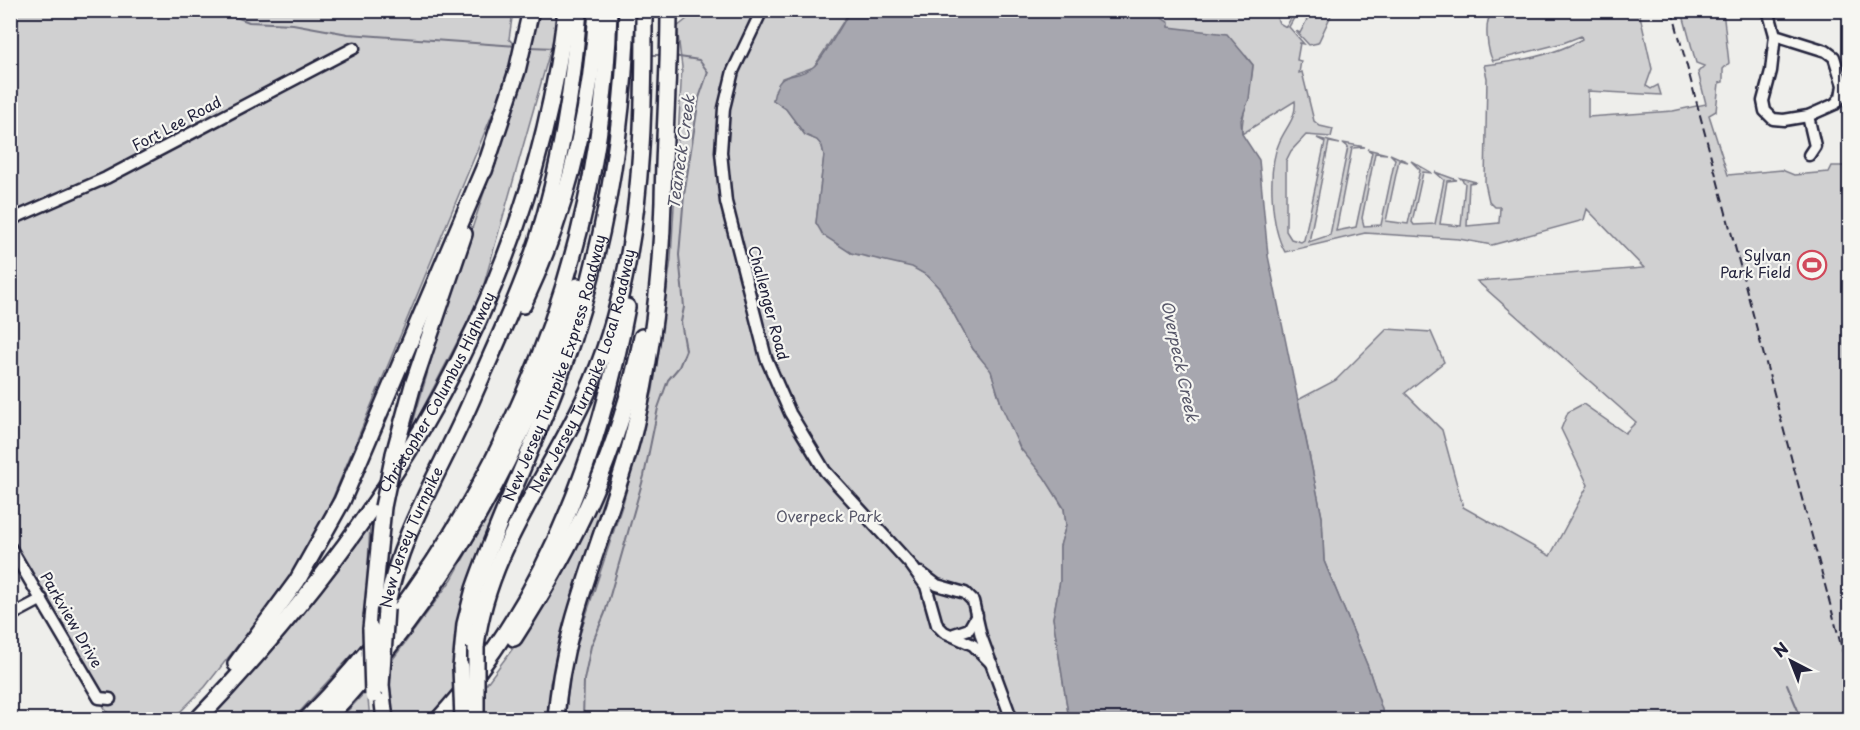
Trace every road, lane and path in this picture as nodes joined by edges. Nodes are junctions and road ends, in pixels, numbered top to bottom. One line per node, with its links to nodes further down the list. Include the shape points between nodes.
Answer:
1 (531, 10): 19 (highway, via 521,56)
2 (566, 10): 12 (highway)
3 (579, 10): 12 (highway)
4 (597, 10): 13 (highway)
5 (609, 10): 13 (highway)
6 (627, 10): 20 (highway, New Jersey Turnpike Express Roadway)
7 (644, 10): 23 (highway, New Jersey Turnpike Local Roadway, via 642,145)
8 (669, 10): 21 (highway)
9 (762, 10): 26 (street, Challenger Road, via 733,71 724,108 721,152 726,202 754,317 782,396 808,444 845,494)
10 (1768, 10): 11 (street)
11 (1775, 35): 17 (street, via 1764,108 1778,120); 17 (street, via 1826,51 1839,67 1844,85 1841,97)
12 (569, 40): 15 (highway)
13 (601, 42): 16 (highway)
14 (354, 48): 22 (street, Fort Lee Road, via 106,178)
15 (567, 59): 24 (highway, via 560,153 543,223); 39 (highway, Christopher Columbus Highway, via 516,231 487,306 444,394 348,542 285,621)
16 (600, 61): 24 (highway, via 555,226 521,310); 40 (highway, via 594,158 580,227 550,328 514,417 470,503 423,578 363,656)
17 (1808, 116): 18 (street, via 1815,146)
18 (1809, 155)
19 (487, 161): 35 (highway, bridge, via 393,454 375,565 371,629); 38 (highway, via 333,518 274,614)
20 (614, 177): 37 (highway, New Jersey Turnpike Express Roadway, bridge, via 574,336 474,589 460,667); 41 (highway, via 551,366 499,479 424,599)
21 (663, 201): 34 (highway, via 641,342 625,411 607,464 569,546 510,645); 44 (highway, via 658,288 641,397 618,488 569,638)
22 (10, 220)
23 (634, 226): 34 (highway, via 632,278 621,338 583,474 524,603); 37 (highway, New Jersey Turnpike Local Roadway, bridge, via 617,308 598,366 495,570 484,603 476,647)
24 (472, 400): 35 (highway, New Jersey Turnpike, bridge, via 408,533 397,566 386,609)
25 (10, 547): 28 (street, Parkview Drive)
26 (912, 565): 27 (street, Challenger Road, via 932,582); 29 (street, Challenger Road, via 926,586)
27 (954, 591): 29 (street, via 941,596); 30 (street, Challenger Road, via 972,599)
28 (42, 599): 31 (street); 36 (street, Parkview Drive, via 99,698)
29 (933, 610): 32 (street, Challenger Road, via 939,627)
30 (977, 615): 32 (street, via 969,629); 33 (street, Challenger Road)
31 (10, 616)
32 (954, 634): 33 (street, Challenger Road, via 973,645)
33 (992, 664): 45 (street, Challenger Road)
34 (470, 681): 43 (highway)
35 (377, 690): 42 (highway)
36 (110, 699)
37 (472, 718)
38 (187, 720)
39 (197, 720)
40 (306, 720)
41 (325, 720)
42 (383, 720)
43 (438, 720)
44 (556, 720)
45 (1012, 720)

